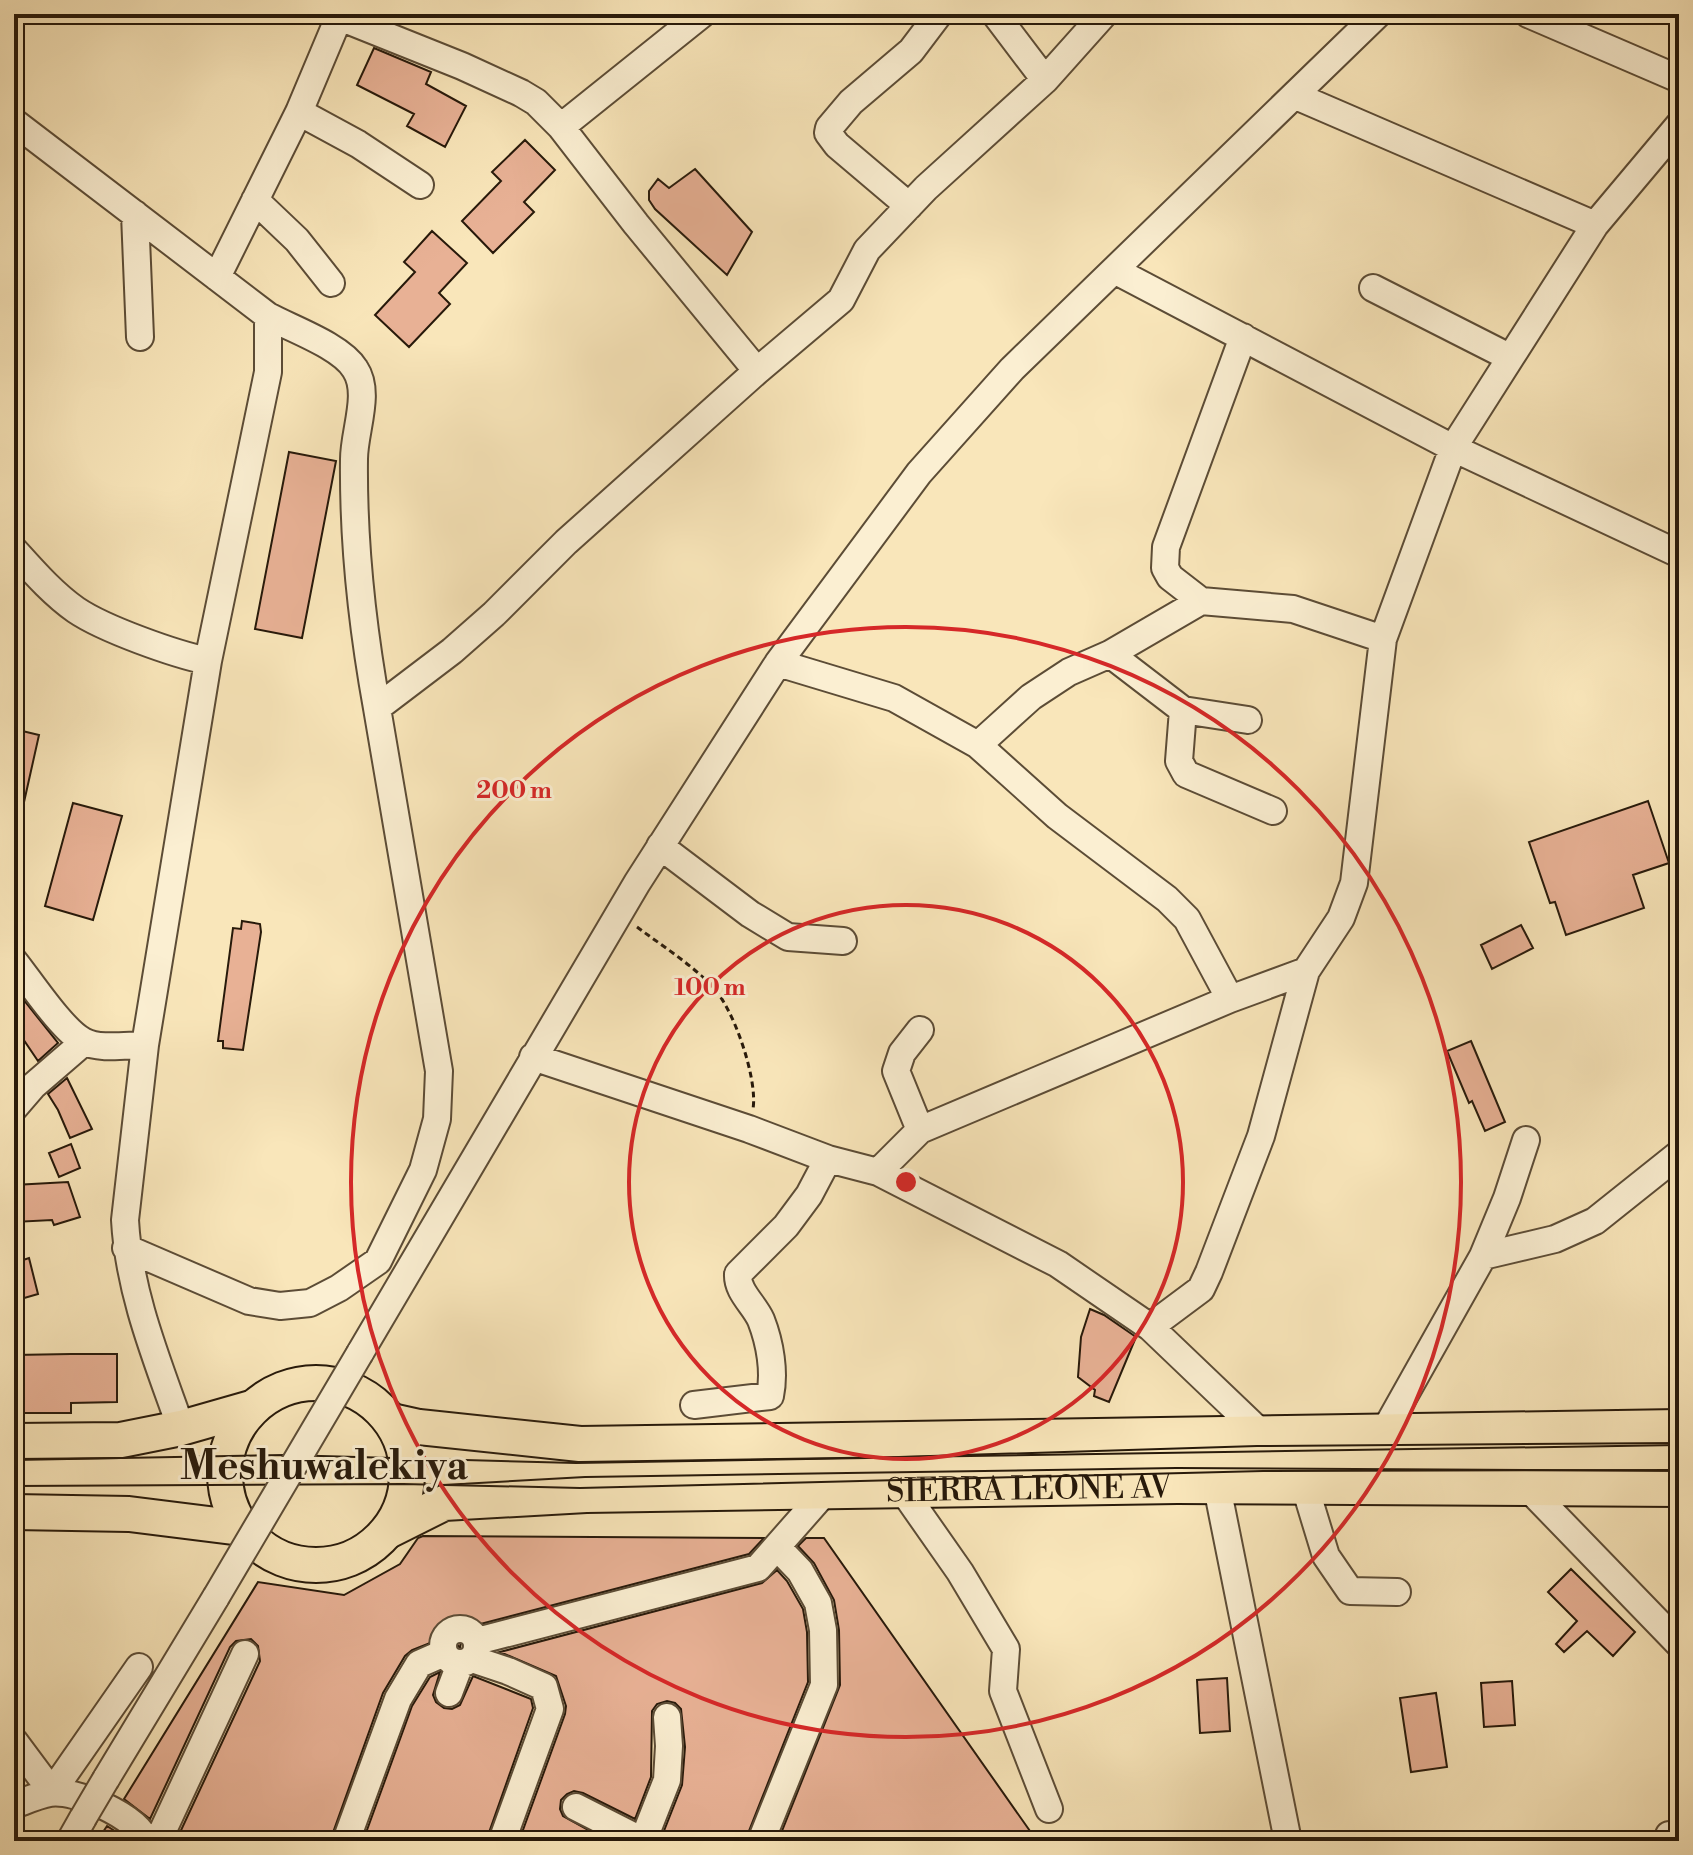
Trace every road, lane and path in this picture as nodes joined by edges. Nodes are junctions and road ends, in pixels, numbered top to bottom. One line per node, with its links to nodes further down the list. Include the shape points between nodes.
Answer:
1 (702, 14): 15 (street)
2 (939, 14): 18 (street, via 911,51 851,102 828,133)
3 (995, 14): 10 (street)
4 (1104, 14): 10 (street)
5 (1378, 14): 11 (street)
6 (1528, 14): 8 (street)
7 (336, 15): 12 (street); 15 (street, via 521,93)
8 (1579, 24): 9 (street)
9 (1679, 79)
10 (1045, 80): 18 (street)
11 (1296, 96): 20 (street); 21 (street)
12 (299, 112): 16 (street); 17 (street)
13 (14, 122): 19 (street)
14 (1679, 125): 20 (street)
15 (561, 127): 29 (street)
16 (420, 185)
17 (255, 200): 22 (street); 23 (street)
18 (909, 206): 29 (street, via 867,250 841,300)
19 (135, 214): 22 (street); 26 (street)
20 (1595, 225): 28 (street)
21 (1116, 271): 27 (street); 37 (street, via 1012,369 919,473)
22 (217, 277): 25 (street)
23 (331, 283)
24 (1373, 288): 28 (street)
25 (268, 316): 36 (street, via 268,372); 38 (street, via 347,357 358,372 362,388 353,525)
26 (140, 337)
27 (1243, 337): 30 (street); 33 (street, via 1166,547 1170,577)
28 (1509, 357): 30 (street)
29 (757, 371): 38 (street, via 566,542 494,614)
30 (1453, 448): 32 (street); 34 (street)
31 (14, 550): 36 (street, via 76,610)
32 (1679, 554)
33 (1201, 601): 34 (street, via 1293,609); 35 (street)
34 (1383, 639): 47 (street, via 1354,883 1341,918)
35 (1110, 654): 39 (street); 41 (street, via 1031,697)
36 (208, 661): 51 (street)
37 (778, 663): 41 (street, via 894,698); 43 (street)
38 (377, 708): 60 (street, via 439,1071 437,1119 423,1170 378,1261 310,1303 249,1301)
39 (1183, 710): 40 (street); 42 (street, via 1179,761 1186,774)
40 (1248, 720)
41 (978, 745): 48 (street, via 1057,816 1187,919)
42 (1273, 811)
43 (660, 846): 44 (street); 45 (street, via 788,937)
44 (619, 914): 52 (street); 54 (path, via 712,985 735,1025 753,1083)
45 (843, 941)
46 (14, 961): 50 (street)
47 (1306, 971): 48 (street); 62 (street, via 1261,1136 1209,1272 1201,1289)
48 (1230, 999): 55 (street)
49 (920, 1030): 55 (street, via 896,1071)
50 (84, 1042): 51 (street); 53 (street)
51 (145, 1045): 60 (street)
52 (533, 1057): 54 (street); 93 (street, bridge)
53 (14, 1108)
54 (749, 1129): 58 (street)
55 (920, 1130): 59 (street)
56 (1526, 1140): 61 (street)
57 (1679, 1154): 61 (street, via 1595,1221 1555,1239)
58 (828, 1159): 59 (street); 63 (street, via 786,1226 738,1274 738,1284 768,1342 770,1396)
59 (878, 1172): 62 (street, via 1058,1264)
60 (126, 1248): 67 (street, via 137,1303)
61 (1483, 1256): 68 (street)
62 (1150, 1327): 69 (street)
63 (694, 1405)
64 (251, 1408): 65 (main road, via 284,1387 324,1381 362,1394); 67 (main road); 78 (main road, via 232,1435 224,1466 227,1499)
65 (392, 1421): 69 (main road, SIERRA LEONE AV, via 580,1444); 79 (main road, via 404,1448 408,1477 402,1506)
66 (1679, 1427): 68 (main road, SIERRA LEONE AV)
67 (181, 1428): 70 (main road, via 121,1440)
68 (1384, 1432): 69 (main road, SIERRA LEONE AV)
69 (1263, 1435)
70 (14, 1441)
71 (1217, 1487): 72 (main road, SIERRA LEONE AV); 75 (main road, SIERRA LEONE AV); 100 (street)
72 (1305, 1487): 73 (main road, SIERRA LEONE AV); 81 (street, via 1326,1556 1350,1591)
73 (1529, 1489): 74 (main road, SIERRA LEONE AV); 82 (street)
74 (1679, 1489)
75 (904, 1492): 76 (main road, SIERRA LEONE AV); 92 (street, via 1006,1649 1003,1691)
76 (824, 1493): 79 (main road, SIERRA LEONE AV, via 586,1495 444,1503); 80 (street)
77 (14, 1512): 78 (main road, via 129,1514)
78 (241, 1528): 79 (main road, via 266,1551 308,1565 331,1565 363,1554)
79 (388, 1531)
80 (778, 1548): 84 (street, via 758,1568); 99 (street, via 800,1571 818,1603 824,1685)
81 (1397, 1592)
82 (1679, 1644)
83 (245, 1654): 95 (street)
84 (463, 1654): 86 (street); 96 (street, via 419,1664 398,1699); 97 (street, via 544,1687 550,1709)
85 (139, 1667): 89 (street)
86 (449, 1693)
87 (667, 1717): 98 (street, via 667,1780)
88 (14, 1741): 89 (street)
89 (52, 1792): 90 (street); 94 (street, via 93,1801 128,1820)
90 (14, 1805)
91 (576, 1807): 98 (street)
92 (1049, 1809)
93 (70, 1841)
94 (146, 1841)
95 (158, 1841)
96 (346, 1841)
97 (502, 1841)
98 (643, 1841)
99 (761, 1841)
100 (1288, 1841)

